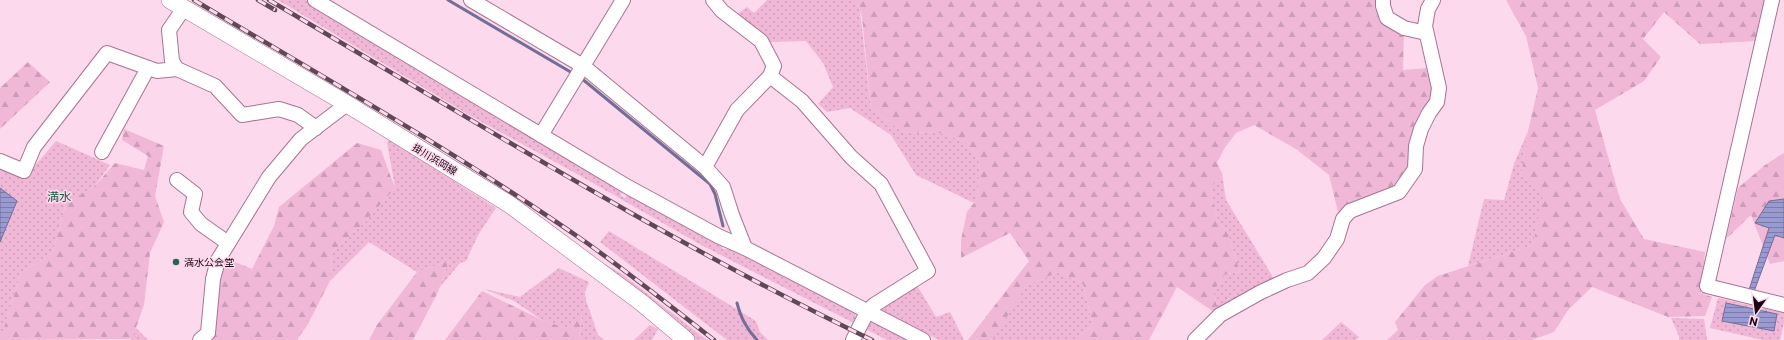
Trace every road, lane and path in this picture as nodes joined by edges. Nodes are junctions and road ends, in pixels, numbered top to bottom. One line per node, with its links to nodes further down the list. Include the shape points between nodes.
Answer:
1 (314, 0): 16 (street)
2 (471, 0): 10 (street)
3 (623, 0): 10 (street)
4 (713, 0): 13 (street, via 722,11 761,41 774,66)
5 (1383, 0): 9 (street, via 1387,18 1404,28)
6 (1434, 0): 9 (street, via 1428,9)
7 (1772, 0): 23 (street, via 1706,286)
8 (177, 4): 12 (street, via 168,30 172,61); 14 (main road, 掛川浜岡線)
9 (1426, 33): 29 (street, via 1440,88 1438,102 1421,129 1416,146 1415,169 1399,192 1350,210 1343,219 1337,239 1324,258 1308,273 1274,286 1220,315)
10 (583, 66): 16 (street); 19 (street)
11 (148, 68): 12 (street, via 157,71); 17 (street); 18 (street, via 107,53 34,147 24,171)
12 (177, 69): 15 (street, via 215,86 242,115 279,109 298,115)
13 (770, 76): 19 (street, via 737,110); 24 (street, via 802,101 851,157 881,184 928,271)
14 (347, 104): 15 (street); 26 (main road, 掛川浜岡線, via 509,204 642,302)
15 (316, 128): 21 (street, via 301,140 269,176)
16 (541, 135): 22 (street, via 628,187)
17 (102, 152)
18 (0, 161)
19 (705, 167): 22 (street, via 723,187)
20 (177, 180): 21 (street, via 195,194 191,212 202,224)
21 (228, 243): 25 (street, via 218,260 213,279 208,333)
22 (740, 246): 24 (street)
23 (1784, 305)
24 (867, 312): 27 (street); 28 (street)
25 (200, 340)
26 (686, 340)
27 (853, 340)
28 (923, 340)
29 (1196, 340)

